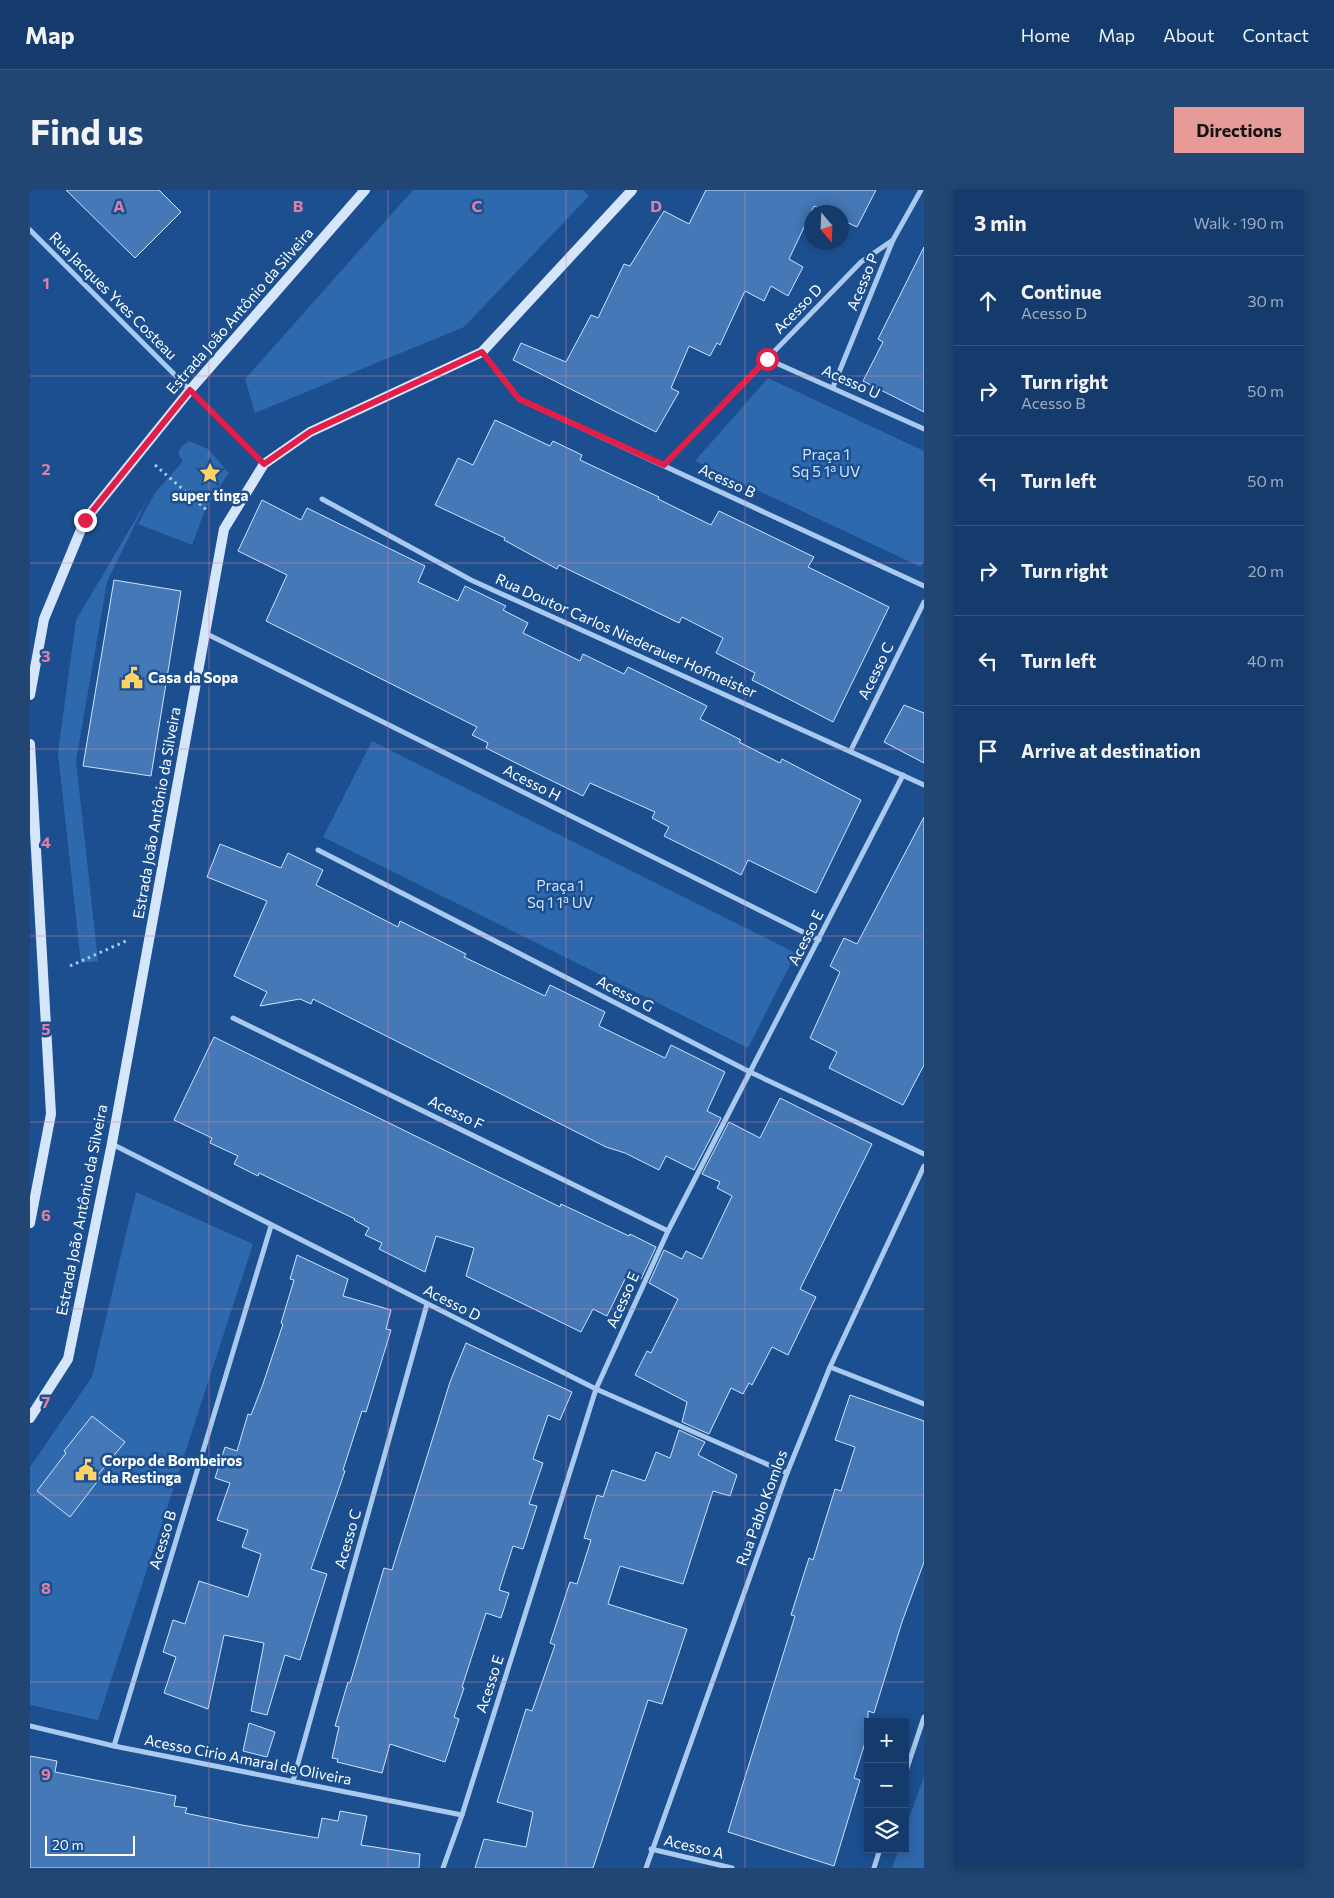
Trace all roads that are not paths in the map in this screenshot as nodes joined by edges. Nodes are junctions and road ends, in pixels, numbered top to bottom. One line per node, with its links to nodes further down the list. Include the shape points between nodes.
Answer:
1 (365, 190): 9 (main road, Estrada João Antônio da Silveira)
2 (632, 190): 6 (main road, Estrada João Antônio da Silveira)
3 (921, 190): 5 (street, Acesso P)
4 (30, 230): 9 (street, Rua Jacques Yves Costeau)
5 (893, 240): 7 (street, Acesso D, via 861,262); 8 (street, Acesso P)
6 (482, 352): 11 (main road, Estrada João Antônio da Silveira, via 310,432); 12 (street, Acesso B, via 519,399)
7 (767, 359): 8 (street, Acesso U); 12 (street, Acesso D)
8 (833, 387): 10 (street, Acesso U)
9 (190, 390): 11 (street, Rua Jacques Yves Costeau); 17 (main road, Estrada João Antônio da Silveira, via 85,520 44,619)
10 (924, 429)
11 (264, 464): 16 (main road, Estrada João Antônio da Silveira, via 224,529)
12 (664, 465): 14 (street, Acesso B)
13 (322, 499): 19 (street, Rua Doutor Carlos Niederauer Hofmeister, via 471,580)
14 (924, 586)
15 (924, 602): 19 (street, Acesso C)
16 (205, 633): 23 (street, Acesso H); 26 (main road, Estrada João Antônio da Silveira)
17 (30, 695)
18 (30, 744): 29 (main road, via 51,1114)
19 (851, 750): 20 (street, Rua Doutor Carlos Niederauer Hofmeister)
20 (903, 775): 21 (street, Rua Doutor Carlos Niederauer Hofmeister); 23 (street, Acesso E)
21 (924, 785)
22 (318, 850): 25 (street, Acesso G)
23 (819, 940): 25 (street, Acesso E)
24 (233, 1018): 31 (street, Acesso F)
25 (750, 1072): 27 (street, Acesso G); 31 (street, Acesso E)
26 (112, 1143): 30 (street, Acesso D); 36 (main road, Estrada João Antônio da Silveira, via 68,1359)
27 (924, 1154)
28 (924, 1166): 33 (street, Rua Pablo Komlos)
29 (30, 1223)
30 (271, 1226): 32 (street, Acesso D); 40 (street, Acesso B)
31 (668, 1231): 34 (street, Acesso E)
32 (427, 1304): 34 (street, Acesso D); 42 (street, Acesso C)
33 (830, 1367): 35 (street); 37 (street, Rua Pablo Komlos)
34 (596, 1389): 37 (street, Acesso D); 43 (street, Acesso E)
35 (924, 1404)
36 (30, 1418)
37 (788, 1474): 44 (street, Rua Pablo Komlos)
38 (924, 1717): 41 (street)
39 (30, 1726): 40 (street, Acesso Cirio Amaral de Oliveira)
40 (114, 1746): 42 (street, Acesso Cirio Amaral de Oliveira)
41 (909, 1763)
42 (293, 1781): 43 (street, Acesso Cirio Amaral de Oliveira)
43 (462, 1815): 46 (street, Acesso E)
44 (651, 1850): 47 (street, Rua Pablo Komlos); 48 (street, Acesso A)
45 (879, 1853): 49 (street)
46 (443, 1868)
47 (646, 1868)
48 (732, 1868)
49 (874, 1868)

